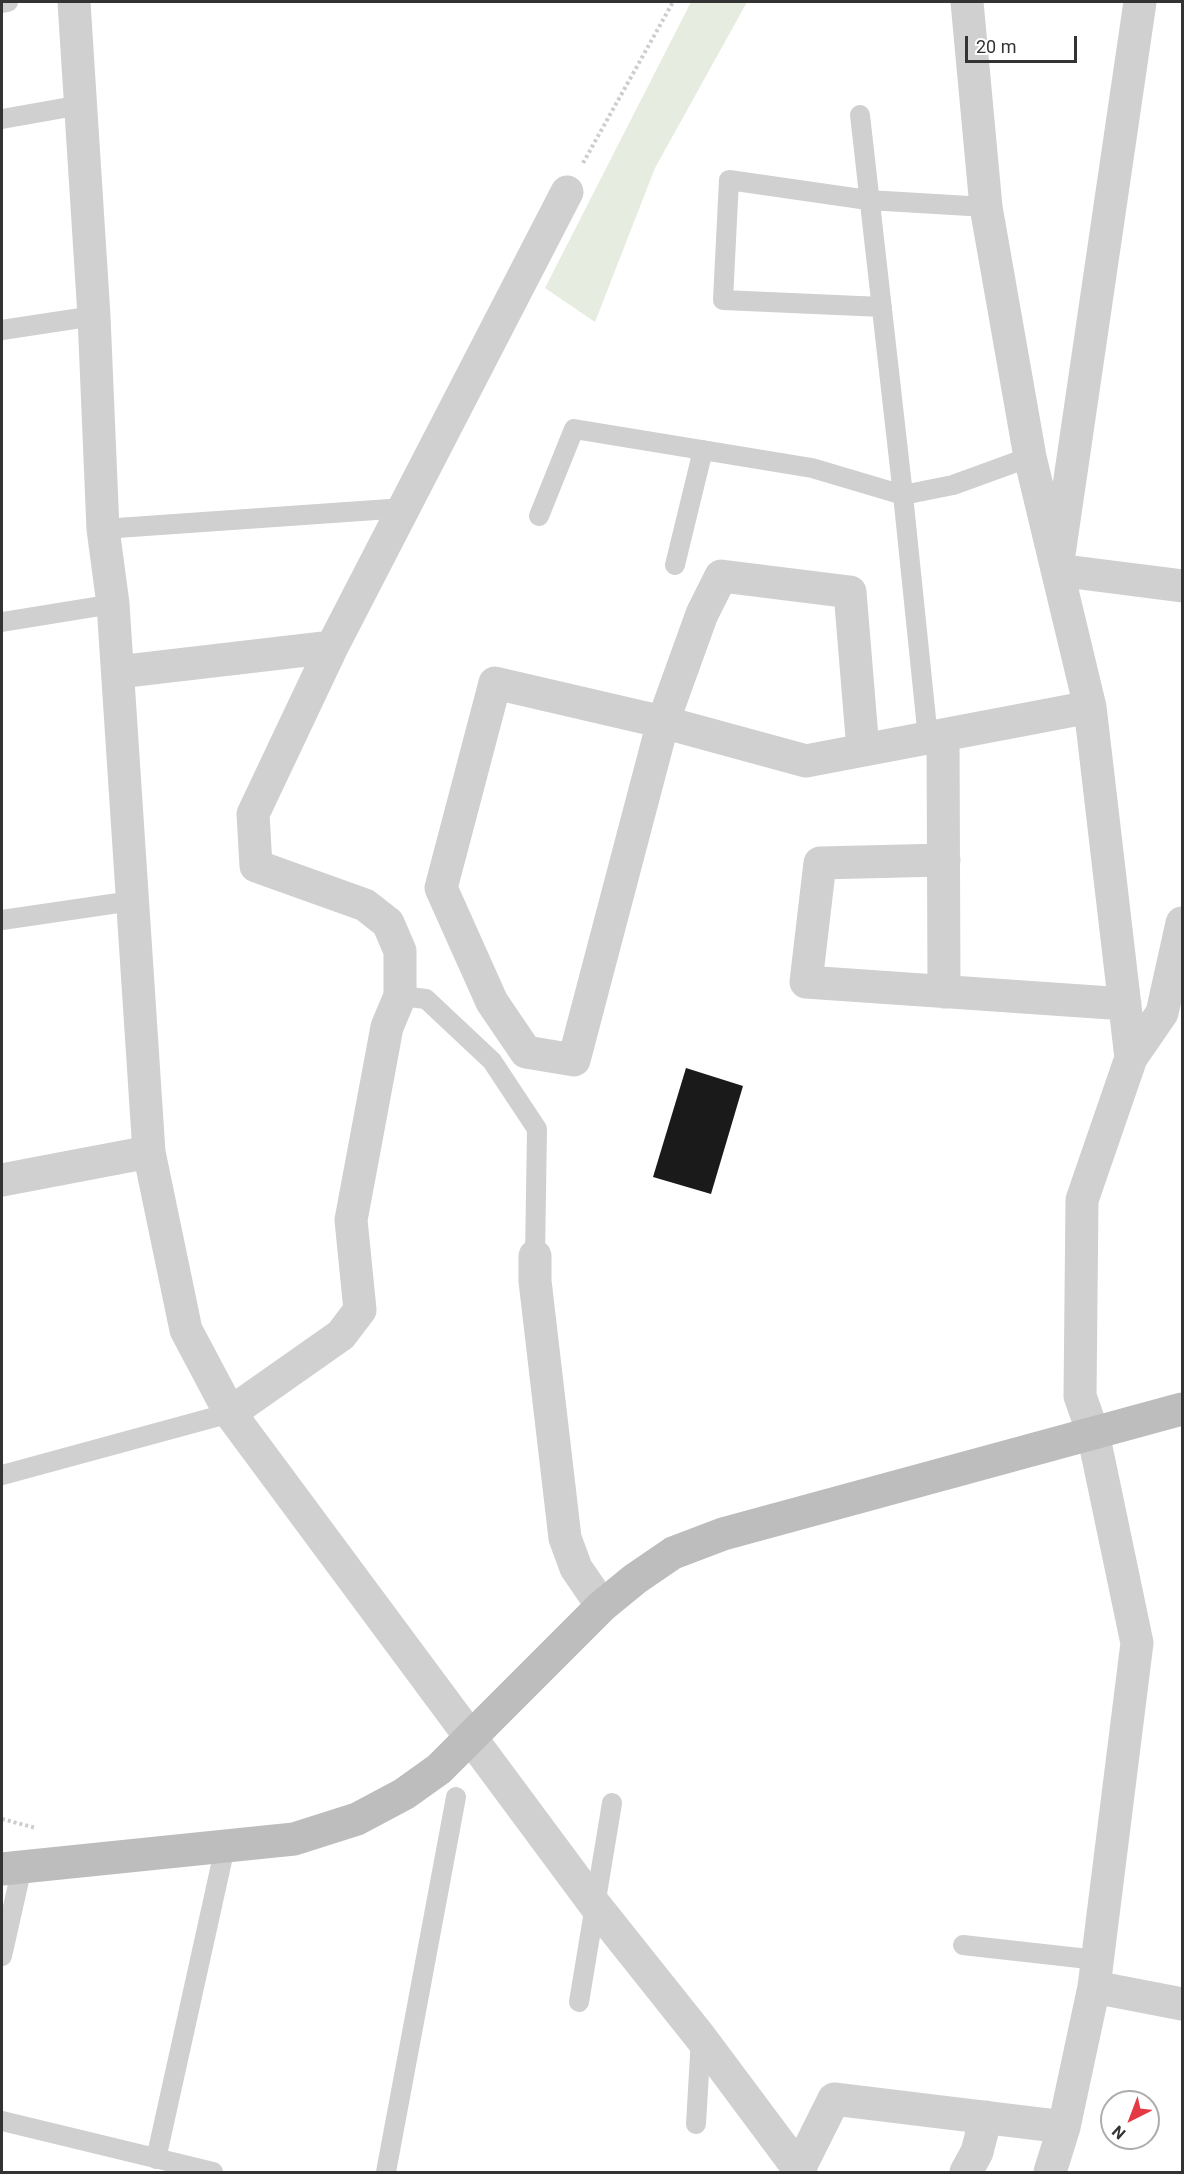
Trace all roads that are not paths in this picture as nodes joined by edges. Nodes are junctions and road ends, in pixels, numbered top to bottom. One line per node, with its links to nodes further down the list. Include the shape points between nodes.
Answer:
1 (9, 2): 5 (lane)
2 (74, 2): 6 (street)
3 (967, 2): 11 (street)
4 (1140, 2): 22 (street)
5 (2, 3)
6 (81, 105): 8 (lane); 13 (street)
7 (860, 115): 10 (lane)
8 (2, 119)
9 (567, 192): 18 (street)
10 (868, 200): 11 (lane); 12 (lane); 12 (lane, via 729,180 723,300)
11 (986, 207): 16 (street)
12 (882, 307): 17 (lane)
13 (94, 316): 14 (lane); 20 (street)
14 (2, 330)
15 (704, 450): 17 (lane, via 812,468); 19 (lane, via 574,429); 21 (lane)
16 (1030, 457): 17 (lane, via 953,484); 22 (street)
17 (903, 495): 30 (lane)
18 (404, 508): 20 (lane); 26 (street)
19 (539, 516)
20 (103, 529): 24 (street)
21 (675, 565)
22 (1057, 570): 23 (street); 28 (street)
23 (1182, 586)
24 (113, 604): 25 (lane); 27 (street)
25 (2, 622)
26 (332, 647): 27 (street); 37 (street, via 254,814 256,866 365,904 388,923 400,951)
27 (118, 672): 33 (street)
28 (1090, 707): 30 (street); 38 (street)
29 (663, 722): 29 (street, via 574,1060 526,1052 492,1002 441,888 495,683); 31 (street, via 806,761); 31 (street, via 702,614 721,576 850,592)
30 (935, 736): 31 (street); 32 (street)
31 (863, 750)
32 (944, 860): 36 (street); 36 (street, via 820,863 806,982)
33 (132, 901): 34 (lane); 40 (street)
34 (2, 920)
35 (1182, 923): 39 (street, via 1162,1013)
36 (944, 992): 38 (street)
37 (400, 996): 42 (lane, via 426,999 492,1061 537,1129); 44 (street, via 387,1027 351,1220 360,1310 341,1335)
38 (1125, 1004): 39 (street)
39 (1131, 1058): 45 (street, via 1082,1200 1080,1396)
40 (149, 1152): 41 (street); 44 (street, via 186,1330)
41 (2, 1180)
42 (535, 1256): 47 (street, via 565,1538 576,1568)
43 (1182, 1409): 45 (street)
44 (230, 1413): 46 (lane); 48 (street)
45 (1093, 1433): 47 (street, via 723,1534 673,1553); 56 (street, via 1137,1643)
46 (2, 1475)
47 (602, 1606): 48 (street)
48 (471, 1739): 51 (street, via 404,1794 357,1819 294,1839); 53 (street)
49 (456, 1797): 67 (lane)
50 (612, 1803): 53 (lane)
51 (225, 1847): 52 (street); 64 (lane)
52 (12, 1868): 55 (lane)
53 (595, 1905): 57 (lane); 59 (street)
54 (963, 1945): 56 (lane)
55 (2, 1956)
56 (1096, 1973): 58 (street); 63 (street)
57 (579, 2002)
58 (1182, 2004)
59 (701, 2038): 62 (lane); 65 (street)
60 (986, 2117): 63 (street); 65 (street, via 834,2099); 68 (street, via 977,2152)
61 (2, 2121): 64 (lane)
62 (696, 2124)
63 (1064, 2127): 69 (street)
64 (156, 2159): 66 (lane)
65 (799, 2169)
66 (213, 2172)
67 (386, 2172)
68 (966, 2172)
69 (1050, 2172)

